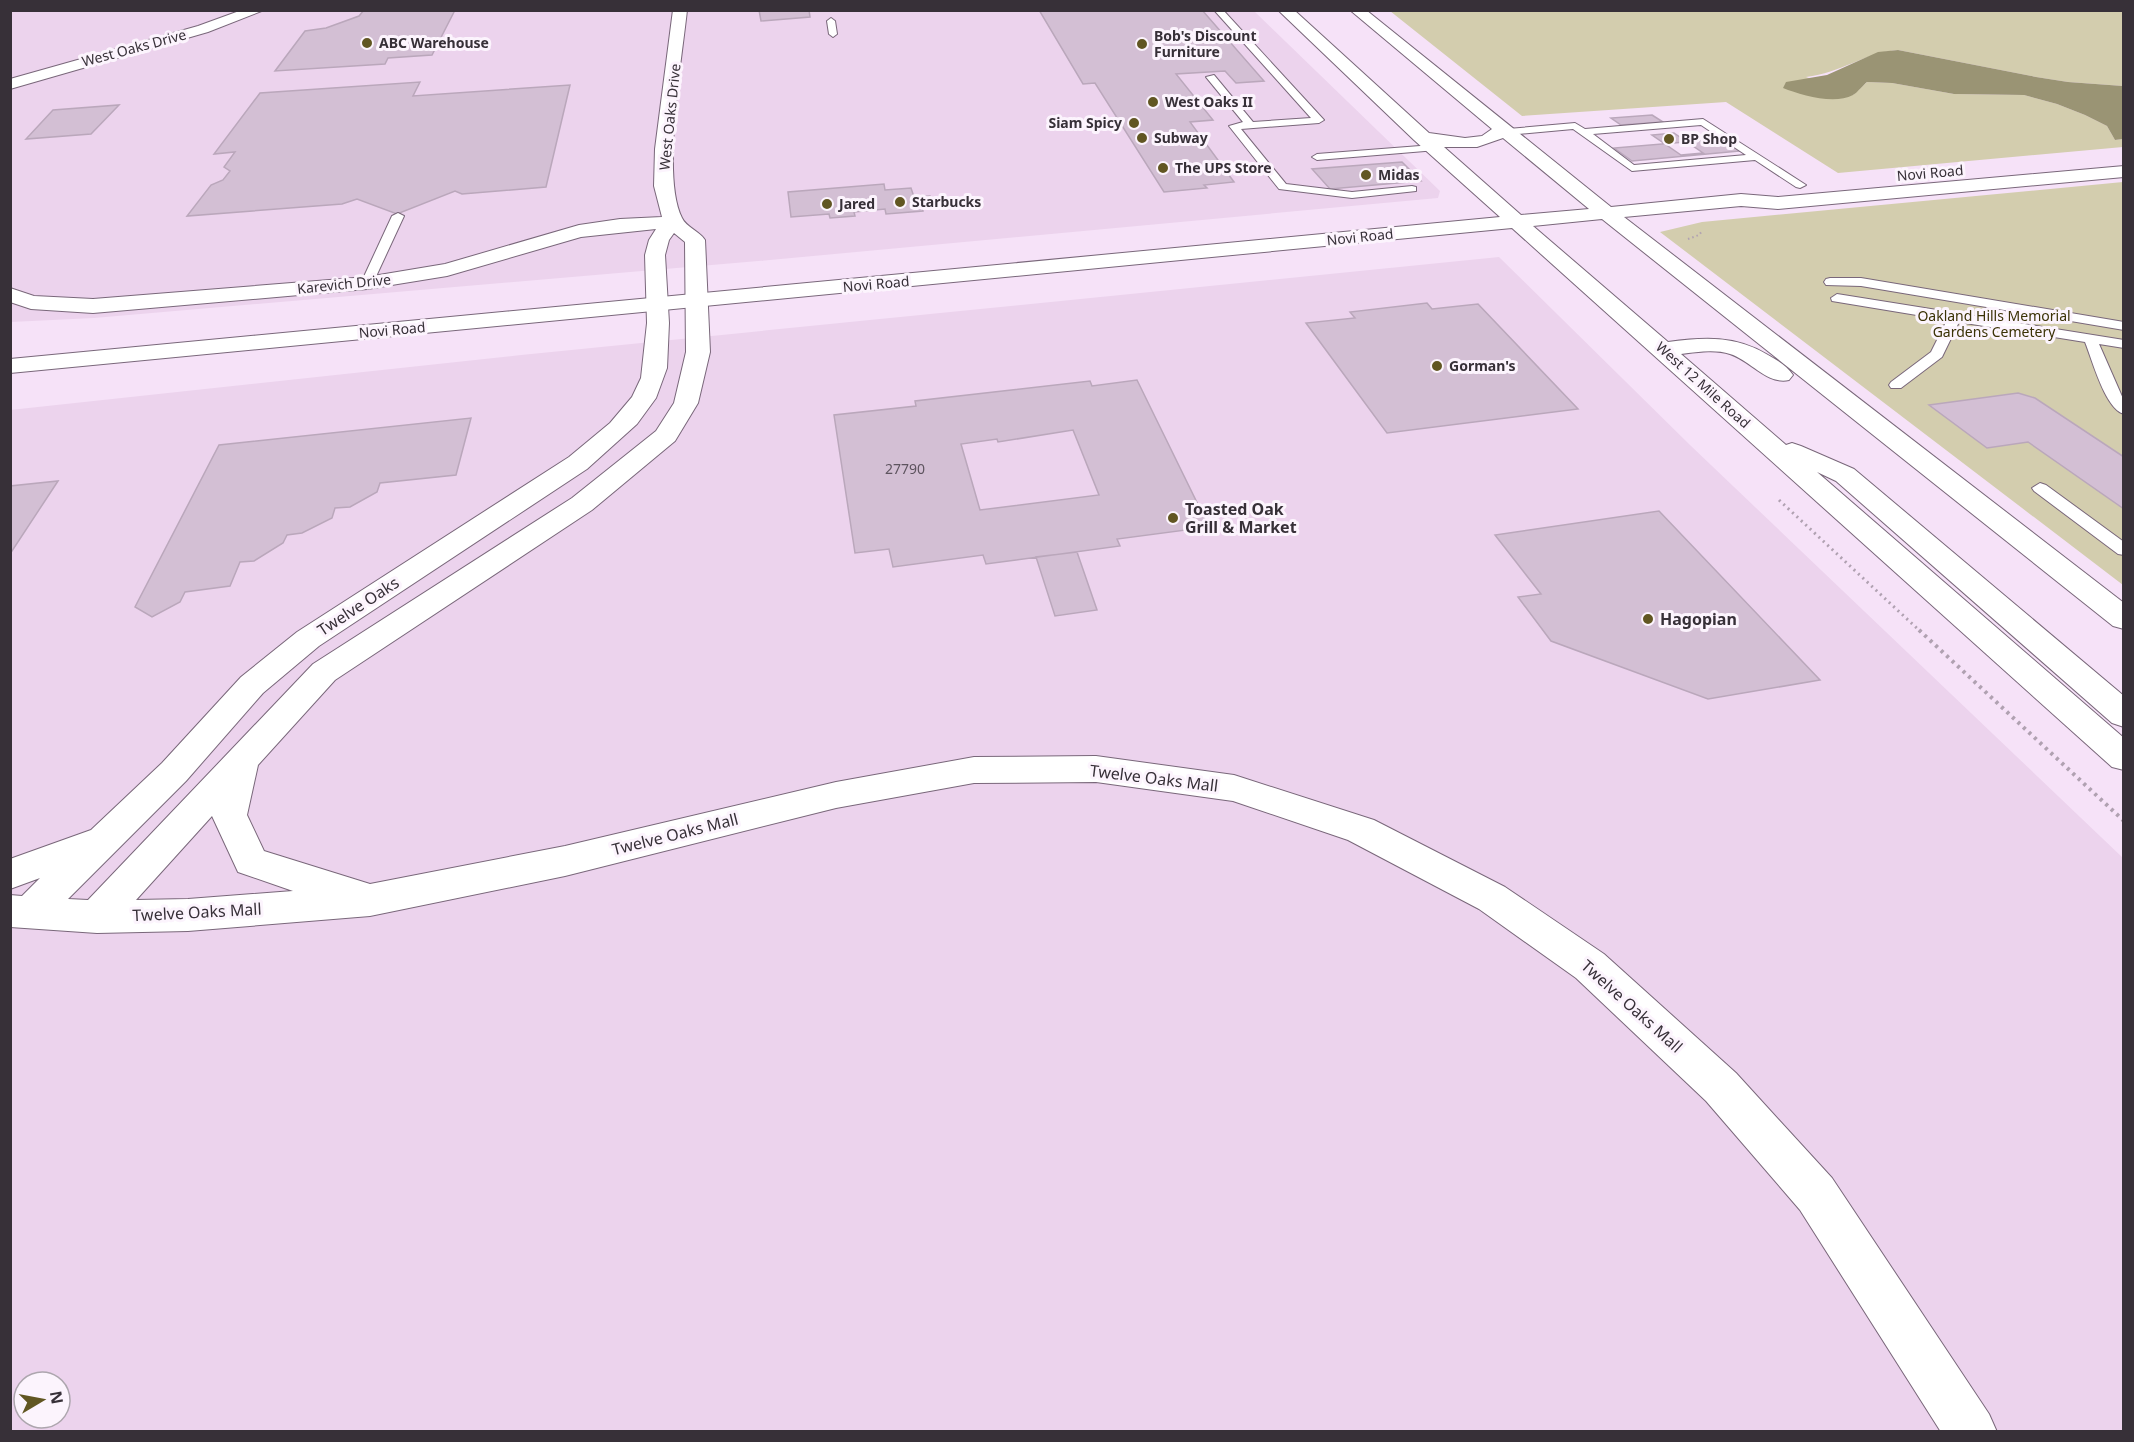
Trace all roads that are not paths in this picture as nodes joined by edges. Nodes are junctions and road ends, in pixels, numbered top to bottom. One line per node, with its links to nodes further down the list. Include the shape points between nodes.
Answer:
1 (257, 10): 9 (main road, West Oaks Drive)
2 (680, 10): 23 (main road, West Oaks Drive, via 664,149 663,186)
3 (1218, 10): 10 (lane, via 1319,120)
4 (1285, 10): 13 (main road, West 12 Mile Road)
5 (1357, 10): 11 (main road)
6 (831, 21): 7 (lane)
7 (834, 34)
8 (1211, 78): 10 (lane)
9 (10, 84)
10 (1251, 125): 19 (lane, via 1234,126 1282,187 1352,195)
11 (1506, 129): 12 (lane, via 1575,126); 13 (main road, via 1474,142); 21 (main road)
12 (1583, 132): 16 (lane, via 1703,122); 16 (lane, via 1632,168)
13 (1427, 142): 15 (lane); 24 (main road, West 12 Mile Road)
14 (2124, 155): 18 (main road, Novi Road)
15 (1317, 157)
16 (1757, 157): 18 (lane)
17 (2124, 171): 20 (main road, Novi Road, via 1779,203)
18 (1800, 185): 20 (main road, Novi Road, via 1749,190)
19 (1412, 189)
20 (1741, 200): 21 (main road, Novi Road)
21 (1608, 213): 24 (main road, Novi Road); 42 (main road)
22 (398, 216): 26 (lane)
23 (673, 222): 26 (main road, Karevich Drive, via 579,231 457,267); 29 (main road, via 695,240); 30 (main road, via 658,240 654,275)
24 (1519, 222): 29 (main road, Novi Road); 35 (main road, West 12 Mile Road)
25 (1830, 282): 32 (lane, via 1861,282)
26 (367, 283): 27 (main road, Karevich Drive, via 93,306 31,302)
27 (10, 294)
28 (1837, 298): 31 (lane)
29 (695, 301): 30 (main road, Novi Road); 46 (main road, via 698,352 686,403 666,436 582,504 324,672)
30 (658, 304): 36 (main road, Novi Road); 47 (main road, Twelve Oaks, via 651,384 637,409 610,437 578,463 308,639 252,685)
31 (1955, 317): 33 (lane); 37 (lane, via 1937,354)
32 (2124, 326)
33 (2090, 338): 34 (lane); 38 (lane, via 2116,402)
34 (2124, 344)
35 (1663, 350): 39 (main road, West 12 Mile Road); 42 (main road, via 1715,344 1751,352 1988,541)
36 (10, 366)
37 (1896, 385)
38 (2124, 410)
39 (1761, 436): 44 (main road, via 1845,475); 45 (main road, West 12 Mile Road)
40 (2040, 488): 41 (lane)
41 (2124, 550)
42 (2081, 586): 43 (main road)
43 (2124, 619)
44 (2124, 715)
45 (2124, 758)
46 (241, 764): 49 (main road, via 229,815 250,862); 51 (main road)
47 (108, 838): 48 (main road); 50 (main road, Twelve Oaks)
48 (10, 874)
49 (370, 900): 51 (main road, Twelve Oaks Mall, via 188,915); 52 (main road, Twelve Oaks Mall, via 565,861 836,795 974,770 1096,769 1234,788 1351,826 1492,898 1590,966 1721,1087 1816,1194)
50 (20, 912): 51 (main road, Twelve Oaks Mall)
51 (97, 917)
52 (1971, 1431)

